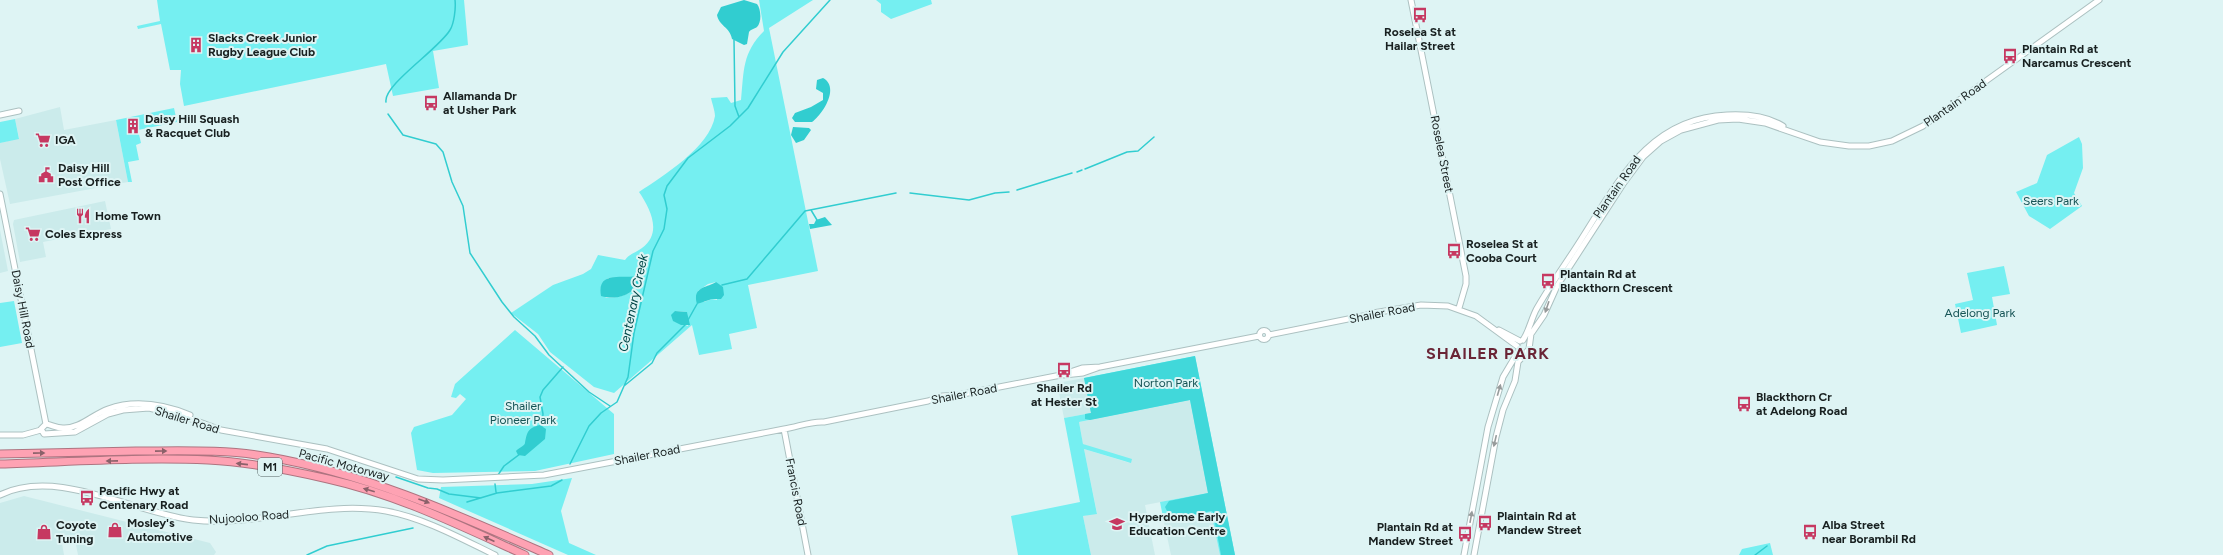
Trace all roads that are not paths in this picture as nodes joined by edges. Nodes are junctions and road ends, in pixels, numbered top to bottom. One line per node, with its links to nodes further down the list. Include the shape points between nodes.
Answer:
1 (1411, 0): 7 (street, Roselea Street, via 1466,276)
2 (2099, 0): 5 (street, Plantain Road, via 1923,126 1901,138 1880,144 1849,146 1820,142)
3 (19, 111): 4 (street)
4 (0, 115)
5 (1791, 130): 8 (street, Plantain Road, via 1767,119 1747,115 1723,115 1682,125 1652,143 1633,162 1603,206 1541,302); 9 (street, Plantain Road, one-way to 9, via 1753,120 1718,120 1681,130 1653,148 1632,170 1556,286 1544,315 1531,334)
6 (0, 194): 11 (street, Daisy Hill Road)
7 (1459, 308): 8 (street, Shailer Road); 12 (street, Shailer Road, via 1421,305 1373,312 1269,335 1263,330 1259,336 1100,367 1082,368 1061,375 958,396 942,396 824,422 811,421)
8 (1520, 344): 9 (street, Shailer Road, via 1526,341); 10 (street); 23 (street, Plantain Road, one-way to 8, via 1488,427 1503,377)
9 (1530, 345): 10 (street, Plantain Road)
10 (1526, 352): 24 (street, one-way to 24, via 1518,362 1496,437)
11 (46, 424): 13 (street); 14 (street)
12 (784, 429): 14 (street, Shailer Road, via 544,475 443,480 418,479 327,449 233,432 172,408 138,403 108,409 72,427); 22 (street, Francis Road)
13 (41, 430): 14 (street, Shailer Road, via 44,434); 15 (street, via 23,435)
14 (51, 430)
15 (0, 435)
16 (0, 454): 21 (highway, Pacific Motorway / M1, one-way to 21, via 199,450 268,457 330,470 380,485 430,503)
17 (0, 464): 20 (highway, Pacific Motorway / M1, one-way to 17, via 414,506 380,494 329,479 267,467 209,460)
18 (0, 495): 19 (street, Nujooloo Road, via 30,485 60,487 169,516 217,521 339,510 384,511 415,519)
19 (495, 555)
20 (524, 555)
21 (549, 555)
22 (808, 555)
23 (1464, 555)
24 (1474, 555)

